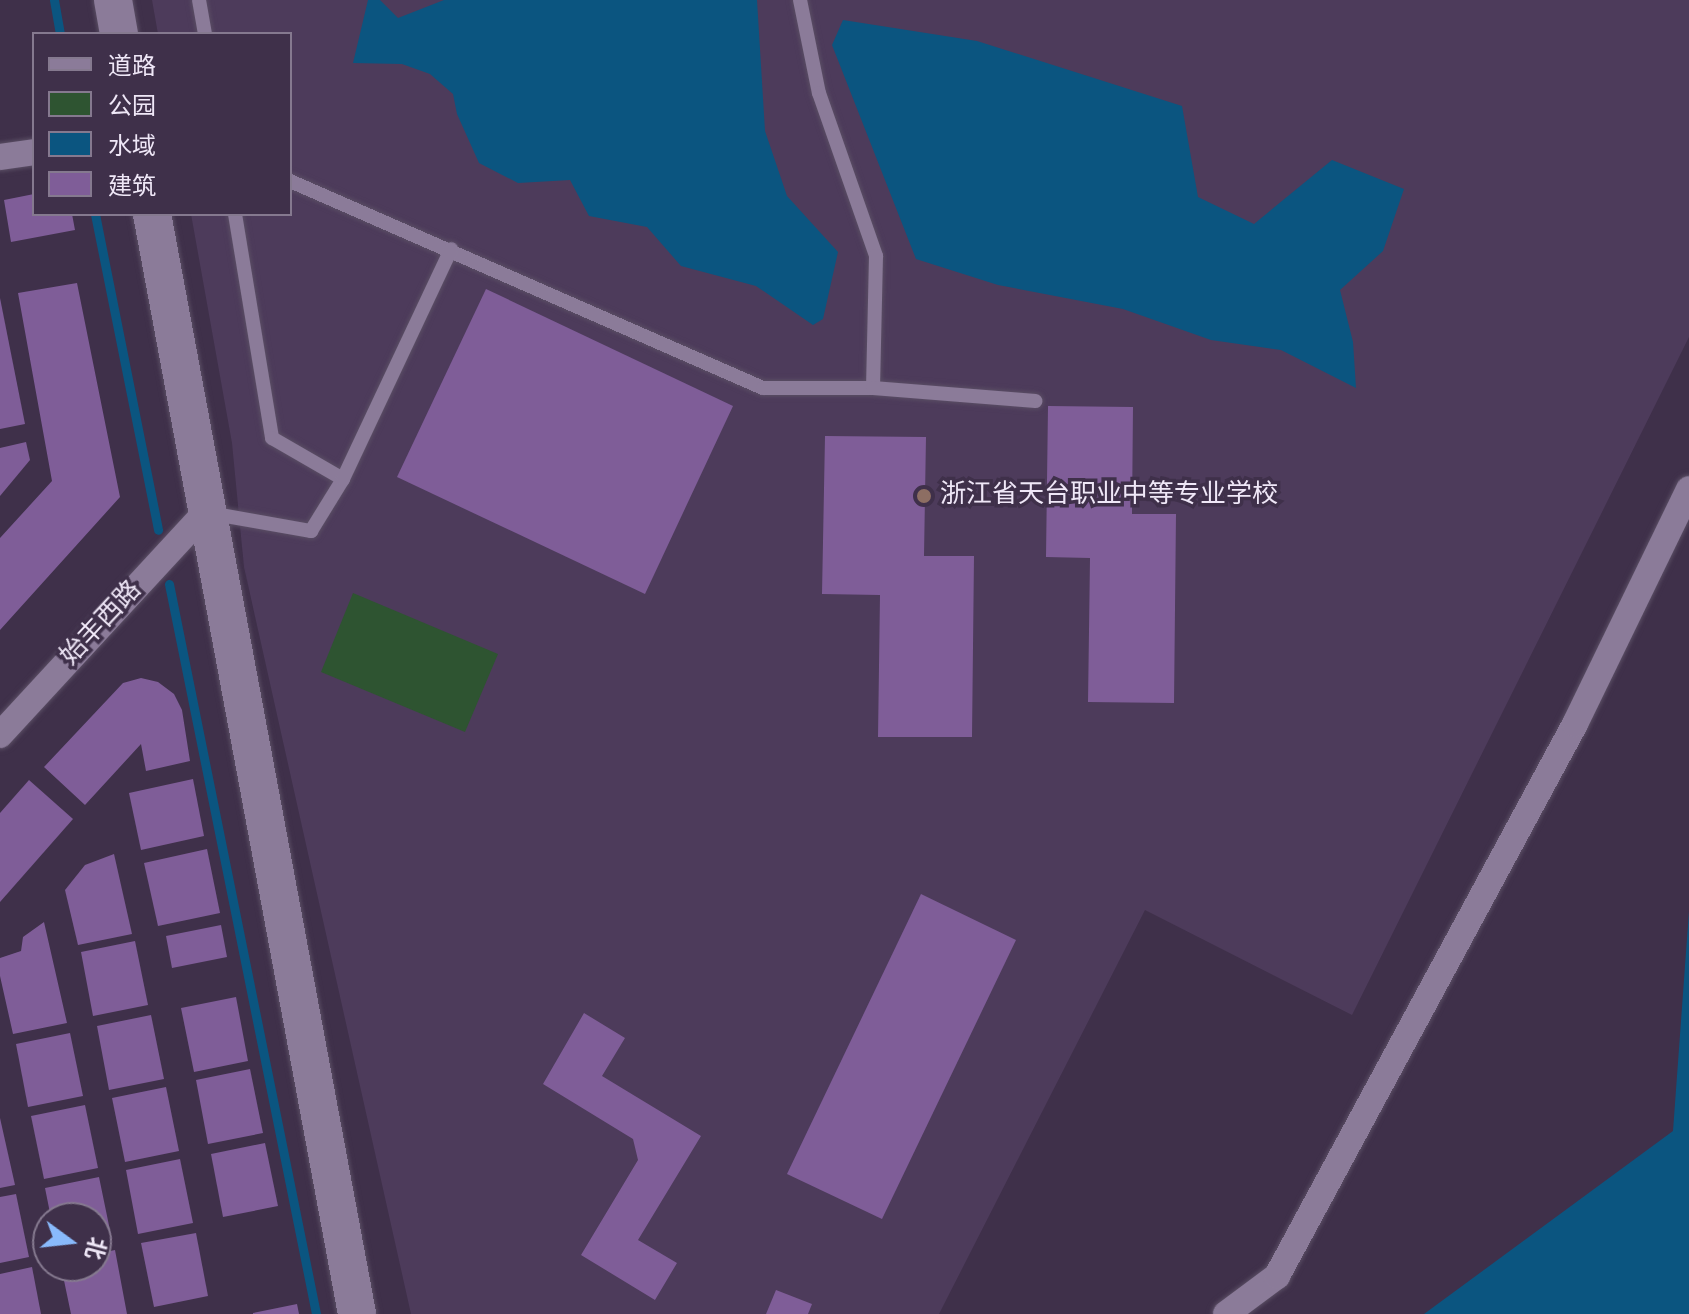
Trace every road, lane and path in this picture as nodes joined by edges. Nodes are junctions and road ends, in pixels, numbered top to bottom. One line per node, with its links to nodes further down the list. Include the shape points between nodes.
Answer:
1 (113, 0): 4 (street)
2 (199, 0): 5 (lane)
3 (800, 0): 12 (lane, via 819,93 876,256)
4 (119, 32)
5 (205, 32)
6 (32, 152): 7 (street)
7 (0, 157)
8 (292, 182): 11 (lane)
9 (152, 216): 16 (street)
10 (235, 216): 14 (lane, via 272,438)
11 (451, 249): 12 (lane, via 763,388); 14 (lane)
12 (873, 388): 13 (lane)
13 (1035, 401)
14 (343, 479): 16 (lane, via 311,531)
15 (1689, 489): 19 (street, via 1575,724 1277,1276)
16 (205, 513): 17 (street, 始丰西路); 18 (street)
17 (0, 735)
18 (357, 1314)
19 (1226, 1314)

